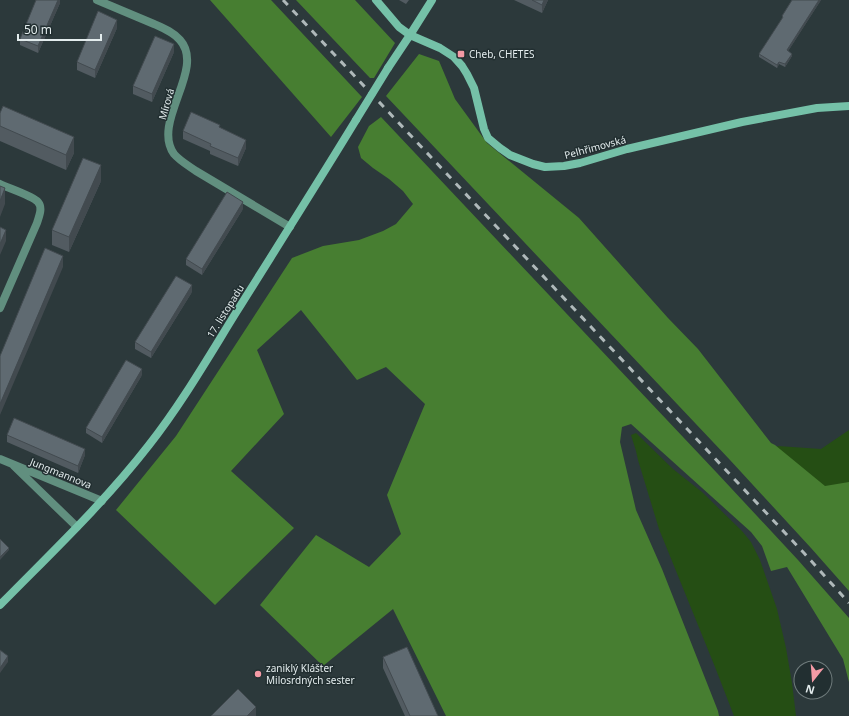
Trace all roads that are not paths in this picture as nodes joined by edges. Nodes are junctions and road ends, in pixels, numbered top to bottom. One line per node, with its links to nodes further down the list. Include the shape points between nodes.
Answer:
1 (97, 0): 7 (street, Mírová, via 174,34 181,40 188,57 170,123 168,138 174,153 196,171)
2 (376, 0): 4 (street, Pelhřimovská, via 399,27)
3 (432, 0): 4 (street, 17. listopadu)
4 (410, 35): 5 (street, Pelhřimovská, via 440,48 462,66 474,88 488,138 510,155 545,167 580,163 627,149 742,122 817,108); 7 (street, 17. listopadu, bridge)
5 (849, 106)
6 (0, 184): 8 (street, via 32,198 38,202 40,208 40,216)
7 (290, 227): 11 (street, 17. listopadu, via 169,418)
8 (0, 308)
9 (0, 459): 10 (street, Jungmannova)
10 (11, 463): 11 (street, Jungmannova); 12 (street, Jungmannova)
11 (102, 501): 12 (street, 17. listopadu)
12 (77, 527): 13 (street, 17. listopadu)
13 (0, 605)

